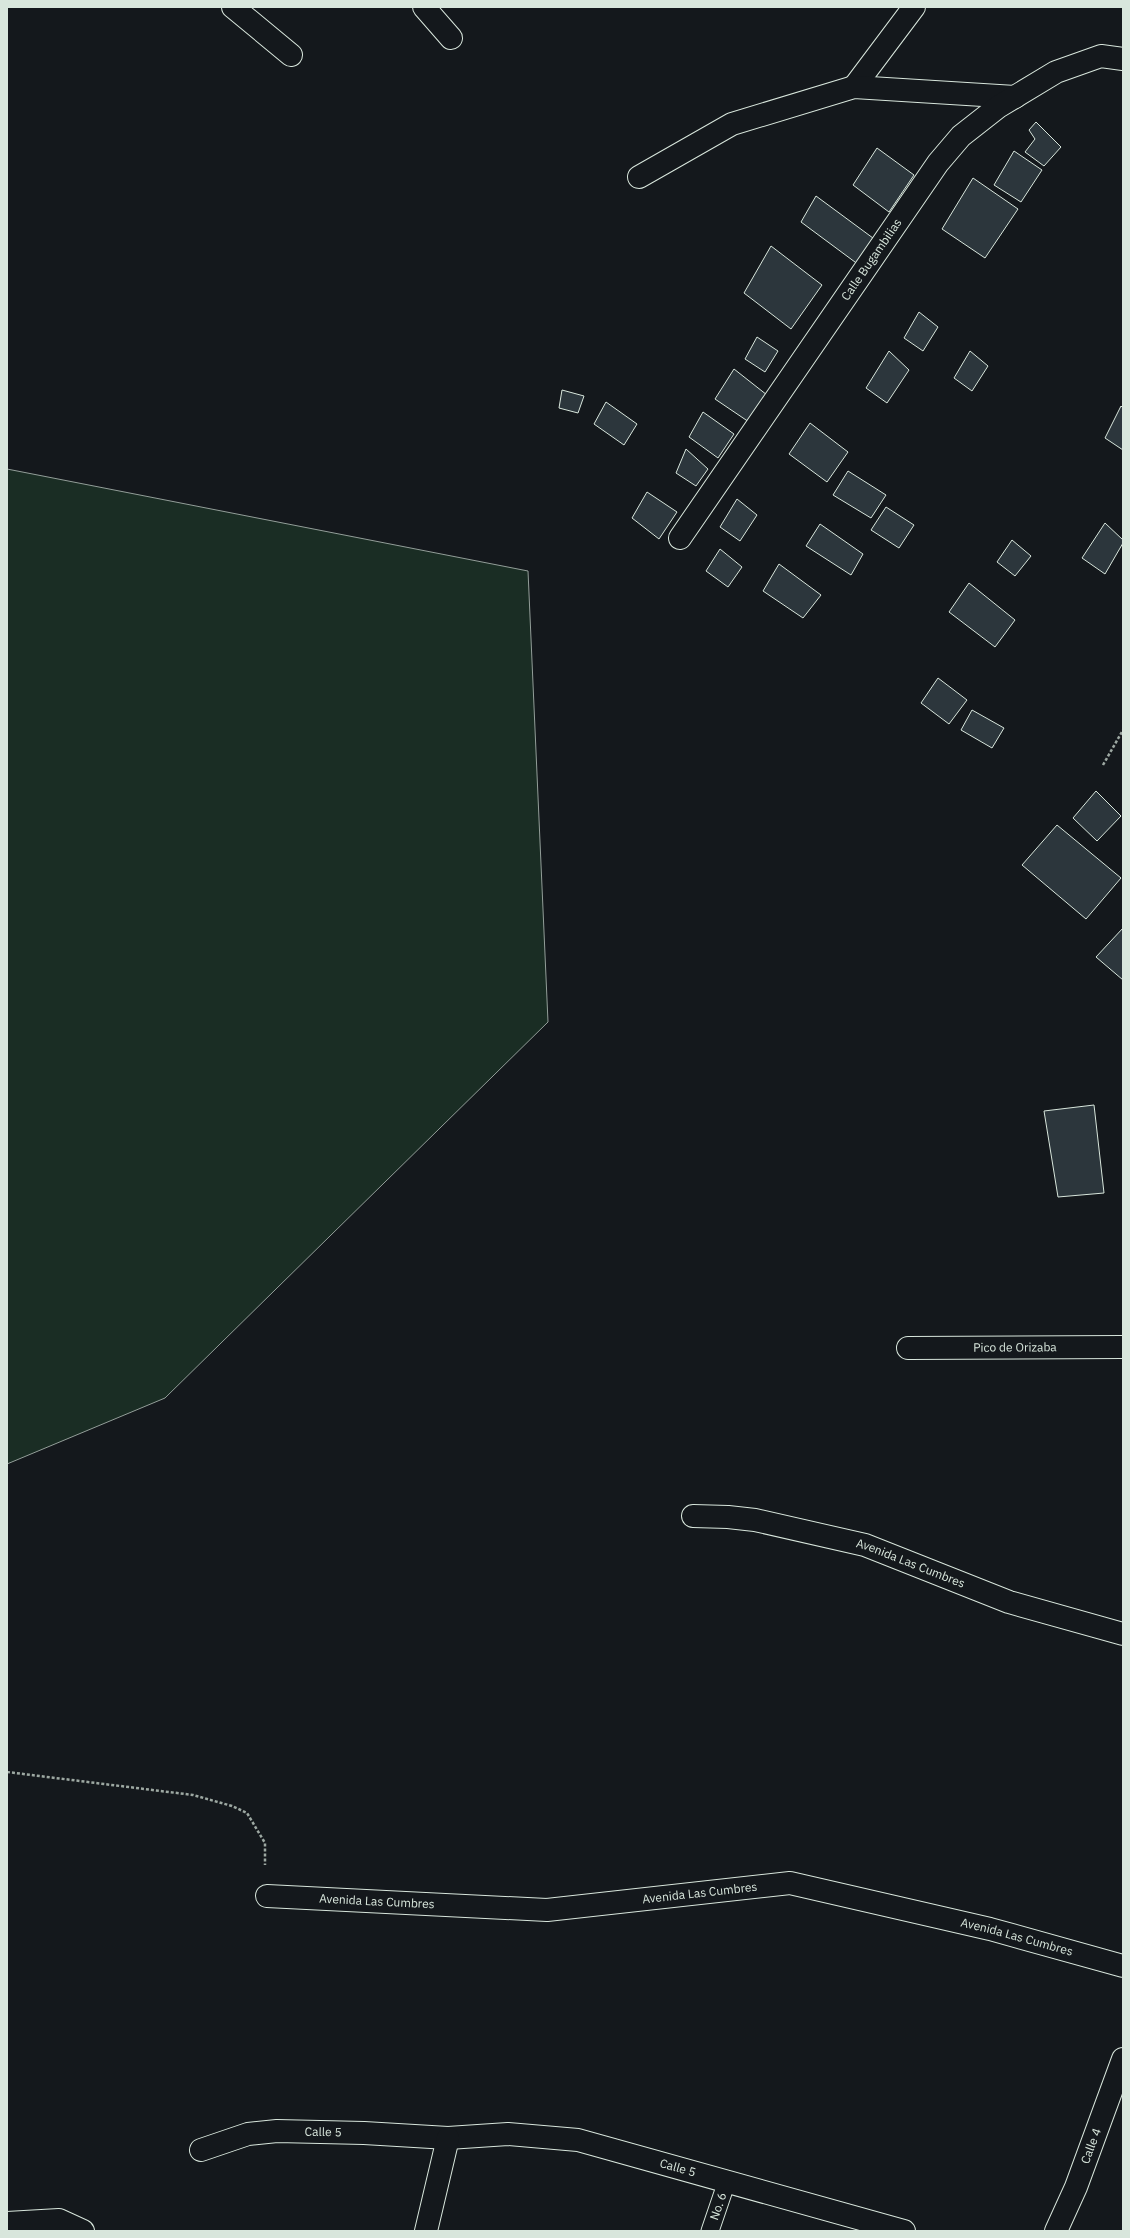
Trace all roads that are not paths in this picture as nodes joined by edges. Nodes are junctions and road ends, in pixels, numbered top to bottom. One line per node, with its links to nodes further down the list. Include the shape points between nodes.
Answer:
1 (233, 7): 5 (street)
2 (424, 7): 4 (street)
3 (914, 7): 7 (street)
4 (451, 38)
5 (291, 55)
6 (1123, 59): 8 (street, Calle Bugambilias, via 1101,56 1056,72)
7 (854, 87): 8 (street); 9 (street, via 732,124)
8 (1015, 97): 10 (street, Calle Bugambilias, via 961,136 938,163)
9 (639, 177)
10 (680, 538)
11 (1123, 1347): 12 (street, Pico de Orizaba)
12 (908, 1348)
13 (693, 1516): 14 (street, Avenida Las Cumbres, via 754,1520 865,1546 1009,1602)
14 (1123, 1634)
15 (267, 1896): 16 (street, Avenida Las Cumbres, via 547,1910 790,1883 990,1929)
16 (1123, 1966)
17 (1123, 2059): 26 (street, Calle 4, via 1076,2187)
18 (448, 2138): 19 (street, Calle 5, via 277,2131 248,2134); 20 (street, Calle 5, via 508,2134 578,2140); 23 (street)
19 (201, 2150)
20 (727, 2181): 24 (lane, No. 6); 25 (street, Calle 5)
21 (7, 2223): 22 (street, via 59,2220)
22 (83, 2231)
23 (426, 2231)
24 (710, 2231)
25 (904, 2231)
26 (1056, 2231)

